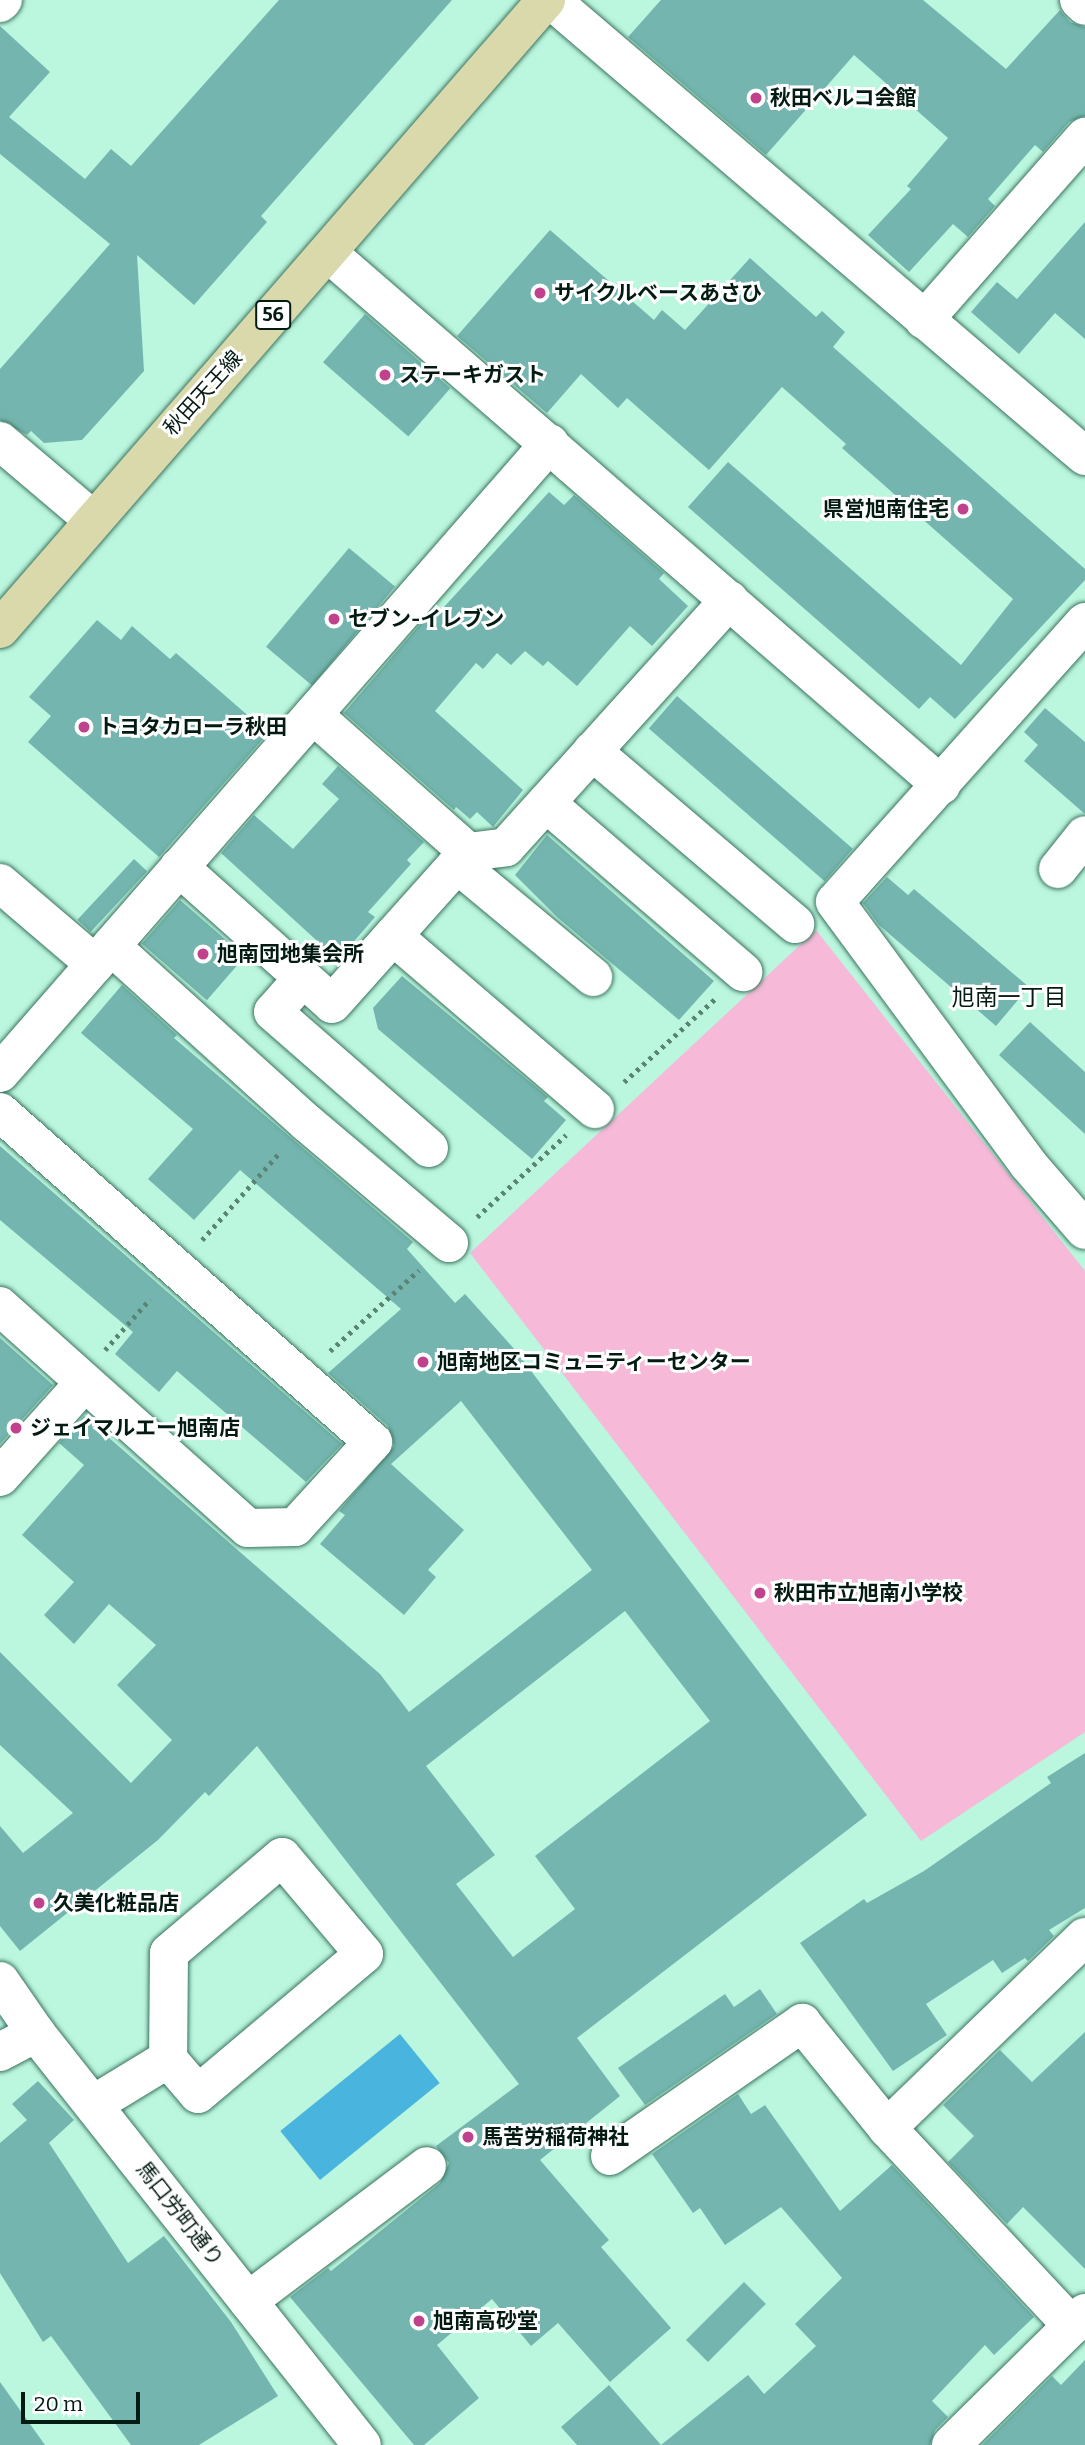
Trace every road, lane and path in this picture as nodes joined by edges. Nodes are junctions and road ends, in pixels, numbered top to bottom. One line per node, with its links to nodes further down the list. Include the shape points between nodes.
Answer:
1 (548, 0): 5 (main road, 秋田天王線 / 56); 6 (street)
2 (1079, 0): 3 (street)
3 (1085, 6)
4 (1085, 137): 6 (street)
5 (328, 253): 8 (street); 10 (main road, 秋田天王線 / 56)
6 (924, 320): 9 (street)
7 (0, 441): 10 (street)
8 (550, 443): 11 (street); 14 (street)
9 (1085, 456)
10 (92, 519): 13 (main road, 秋田天王線 / 56)
11 (729, 600): 15 (street); 16 (street)
12 (1085, 622): 16 (street)
13 (0, 629)
14 (313, 715): 19 (street); 20 (street)
15 (592, 751): 17 (street); 23 (street)
16 (941, 785): 33 (street, via 835,902 1028,1164)
17 (546, 803): 19 (street, via 506,846); 26 (street)
18 (1085, 835): 21 (street)
19 (462, 858): 24 (street); 27 (street)
20 (179, 867): 25 (street); 28 (street)
21 (1058, 869)
22 (0, 883): 25 (street)
23 (794, 924)
24 (393, 936): 28 (street, via 332,1004); 30 (street)
25 (103, 955): 29 (street); 34 (street)
26 (743, 972)
27 (593, 977)
28 (303, 978): 32 (street, via 273,1012)
29 (0, 1073)
30 (595, 1110)
31 (0, 1112): 36 (street, via 373,1442 295,1527 248,1528)
32 (429, 1148)
33 (1085, 1230)
34 (449, 1243)
35 (0, 1306): 36 (street)
36 (84, 1384): 37 (street)
37 (0, 1477)
38 (1085, 1937): 44 (street)
39 (0, 1981): 40 (street, 馬口労町通り)
40 (36, 2033): 41 (street); 43 (street, 馬口労町通り)
41 (0, 2052)
42 (168, 2059): 42 (street, via 198,2094 364,1954 282,1857 169,1953); 43 (street)
43 (94, 2104): 47 (street, 馬口労町通り)
44 (887, 2128): 45 (street, via 802,2023); 48 (street)
45 (610, 2156)
46 (427, 2166): 47 (street)
47 (247, 2301): 49 (street, 馬口労町通り)
48 (1079, 2320): 50 (street)
49 (362, 2445)
50 (951, 2445)

